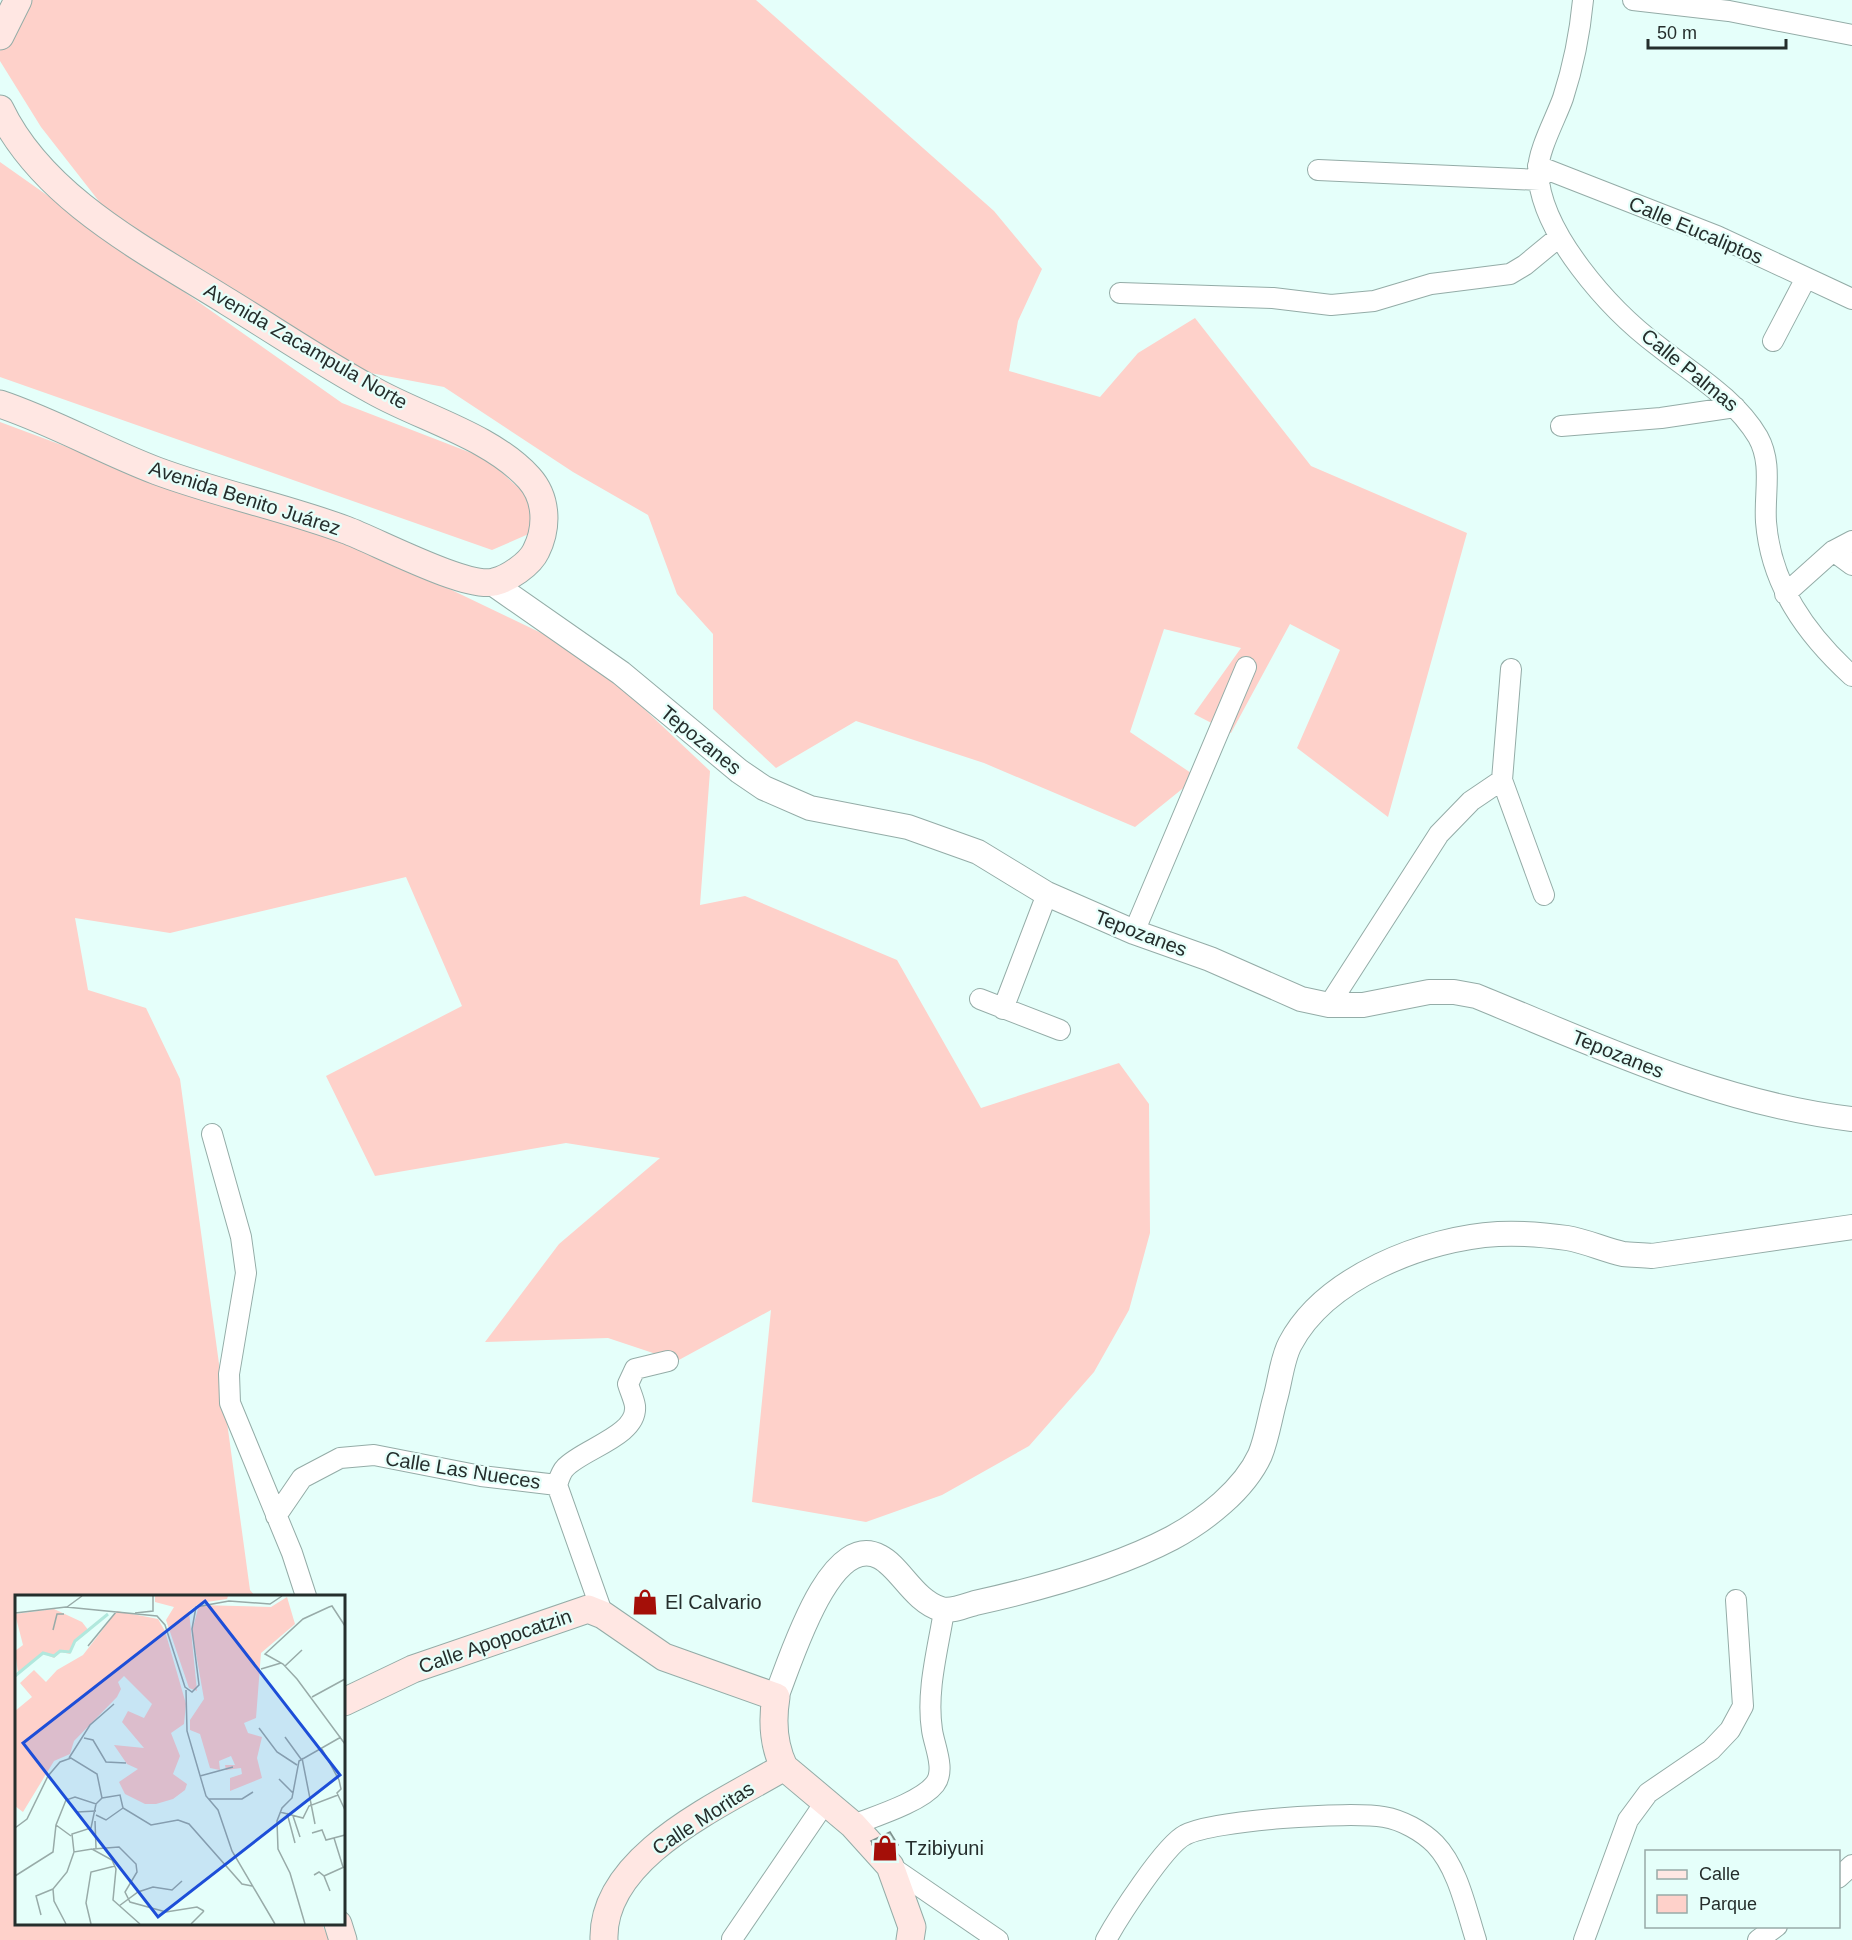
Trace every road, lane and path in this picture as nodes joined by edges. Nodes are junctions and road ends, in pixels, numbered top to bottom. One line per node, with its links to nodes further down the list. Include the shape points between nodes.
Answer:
1 (18, 0): 5 (main road)
2 (1583, 0): 8 (street, via 1563,97)
3 (1633, 0): 4 (street, via 1729,10)
4 (1852, 35)
5 (0, 36)
6 (0, 109): 20 (main road, Avenida Zacampula Norte, via 21,145 46,175 120,234 376,392 476,439 527,476 539,492 544,511 535,554)
7 (1318, 170): 8 (street, Calle Eucaliptos)
8 (1539, 173): 9 (street, Calle Palmas, via 1544,200); 10 (street, Calle Eucaliptos, via 1717,236)
9 (1559, 237): 11 (street, via 1510,274 1431,284 1374,301 1330,305 1273,298); 15 (street, Calle Palmas, via 1621,312)
10 (1806, 278): 12 (street, Calle Eucaliptos); 13 (street)
11 (1120, 293)
12 (1852, 299)
13 (1773, 341)
14 (0, 404): 20 (main road, Avenida Benito Juárez, via 61,427 141,465 320,520 437,570)
15 (1735, 407): 16 (street); 21 (street, Calle Palmas, via 1759,440 1769,478 1766,520 1771,557)
16 (1561, 426)
17 (1852, 541): 18 (street)
18 (1833, 551): 19 (street); 21 (street)
19 (1852, 565)
20 (492, 583): 26 (street, Tepozanes, via 621,674 712,752 765,788 810,808 908,827 978,852)
21 (1785, 594): 24 (street, Calle Palmas, via 1802,623)
22 (1246, 667): 28 (street)
23 (1511, 669): 25 (street)
24 (1852, 676)
25 (1502, 780): 27 (street); 30 (street, via 1471,801 1439,834)
26 (1047, 894): 28 (street, Tepozanes); 31 (street)
27 (1544, 896)
28 (1134, 932): 30 (street, Tepozanes, via 1210,959 1301,999)
29 (980, 999): 31 (street)
30 (1329, 1005): 33 (street, Tepozanes, via 1363,1005 1429,992 1476,996 1615,1056 1693,1083 1795,1110)
31 (1003, 1009): 32 (street)
32 (1060, 1030)
33 (1852, 1119)
34 (212, 1134): 38 (street, via 241,1237 246,1273 229,1374 230,1403)
35 (1852, 1227): 41 (street, via 1652,1256 1622,1253 1568,1238 1498,1234 1446,1242 1397,1259 1351,1280 1313,1312 1289,1345 1260,1455 1237,1488 1205,1516 1172,1538 1125,1557 1033,1590)
36 (668, 1361): 37 (street, Calle Las Nueces, via 635,1369 628,1384 635,1408 631,1422 624,1431 563,1469)
37 (557, 1485): 38 (street, Calle Las Nueces, via 481,1476 374,1455 340,1458 302,1478); 42 (street)
38 (276, 1516): 39 (street)
39 (306, 1595)
40 (1736, 1600): 60 (street, via 1743,1706 1730,1730 1711,1750 1648,1793 1628,1820)
41 (944, 1611): 43 (street, via 929,1603 880,1556 862,1553 846,1560 827,1580 813,1605); 47 (street, via 931,1702 940,1774 924,1794)
42 (603, 1615): 43 (main road, via 664,1658); 44 (main road, Calle Apopocatzin, via 588,1609 561,1617 413,1669)
43 (776, 1697): 45 (main road, via 774,1736)
44 (345, 1702)
45 (784, 1767): 46 (main road); 55 (main road, Calle Moritas, via 657,1843 627,1873 609,1905)
46 (826, 1801): 47 (main road); 53 (street)
47 (853, 1825): 49 (main road)
48 (1852, 1865): 50 (street)
49 (890, 1866): 56 (main road, via 912,1927); 57 (street)
50 (1840, 1877)
51 (338, 1925): 54 (main road)
52 (1774, 1928): 61 (street)
53 (732, 1939)
54 (342, 1940)
55 (604, 1940)
56 (910, 1940)
57 (998, 1940)
58 (1106, 1940): 59 (street, via 1169,1848 1185,1835 1221,1824 1350,1816 1392,1820 1417,1830 1435,1844 1451,1869)
59 (1476, 1940)
60 (1584, 1940)
61 (1758, 1940)

